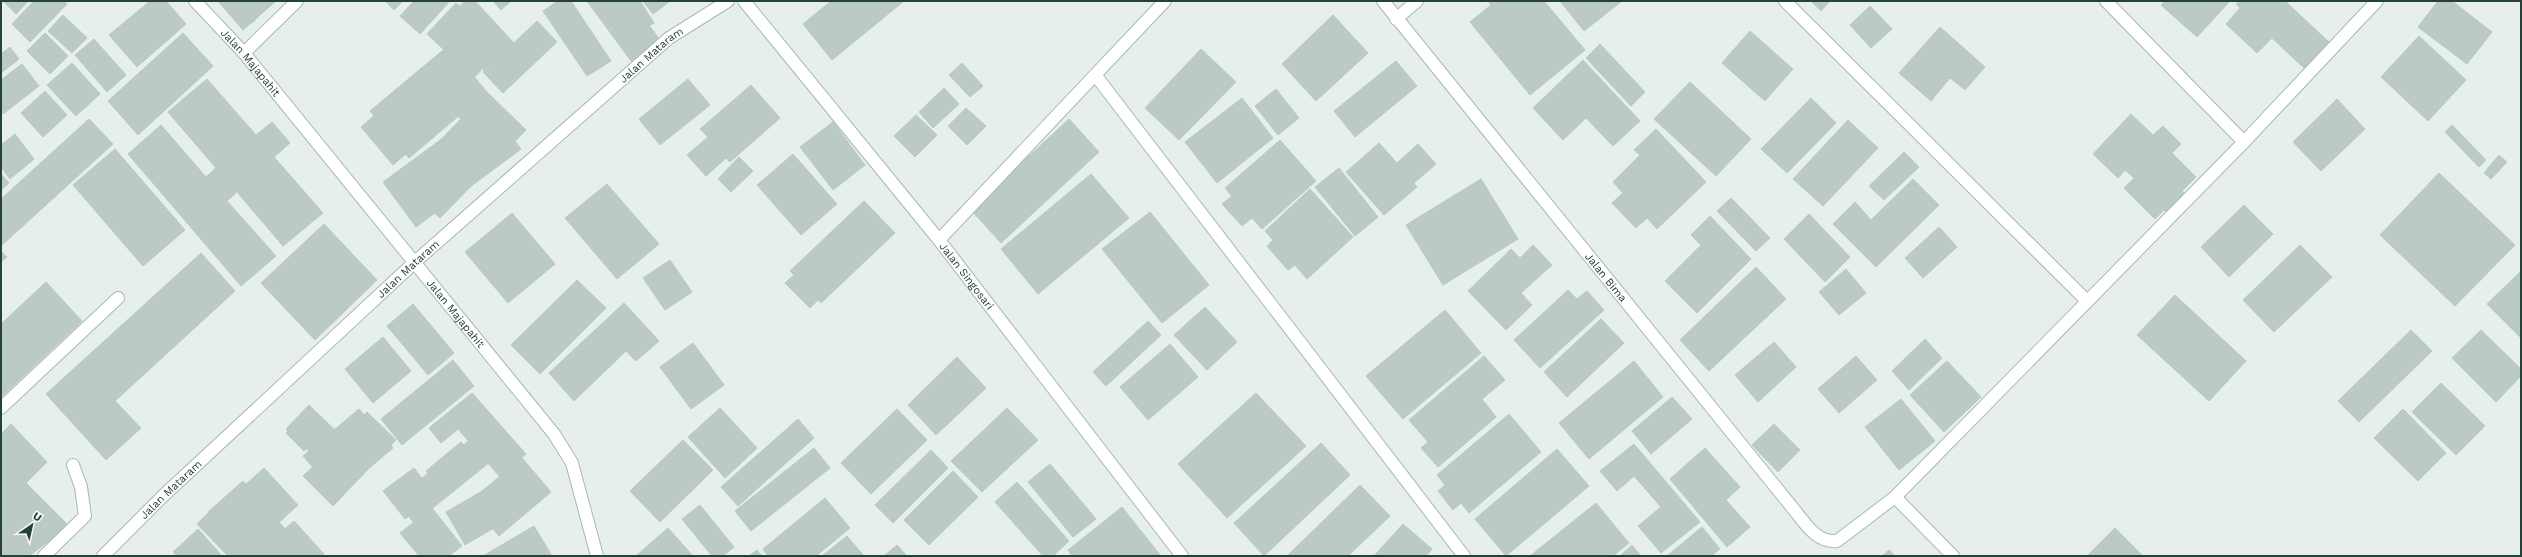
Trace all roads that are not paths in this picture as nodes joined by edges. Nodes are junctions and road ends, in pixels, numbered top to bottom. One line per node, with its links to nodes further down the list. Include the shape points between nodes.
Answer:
1 (195, 1): 12 (street, Jalan Majapahit)
2 (297, 1): 12 (street)
3 (728, 1): 16 (street, Jalan Mataram, via 669,38)
4 (744, 1): 15 (street, Jalan Singosari)
5 (1164, 1): 13 (street)
6 (1383, 1): 11 (street, Jalan Bima)
7 (1417, 1): 11 (street)
8 (1785, 1): 18 (street)
9 (2106, 1): 14 (street)
10 (2377, 1): 14 (street)
11 (1396, 19): 21 (street, Jalan Bima, via 1818,537 1826,542 1837,541)
12 (244, 53): 16 (street, Jalan Majapahit)
13 (1096, 76): 15 (street); 26 (street)
14 (2244, 142): 18 (street)
15 (939, 240): 25 (street, Jalan Singosari)
16 (416, 261): 23 (street, Jalan Mataram, via 163,496); 24 (street, Jalan Majapahit, via 554,434 572,463)
17 (118, 298): 19 (street)
18 (2087, 302): 21 (street)
19 (1, 408)
20 (73, 465): 22 (street, via 81,487 85,516)
21 (1895, 498): 27 (street)
22 (44, 556)
23 (103, 556)
24 (597, 556)
25 (1182, 556)
26 (1464, 556)
27 (1953, 556)

